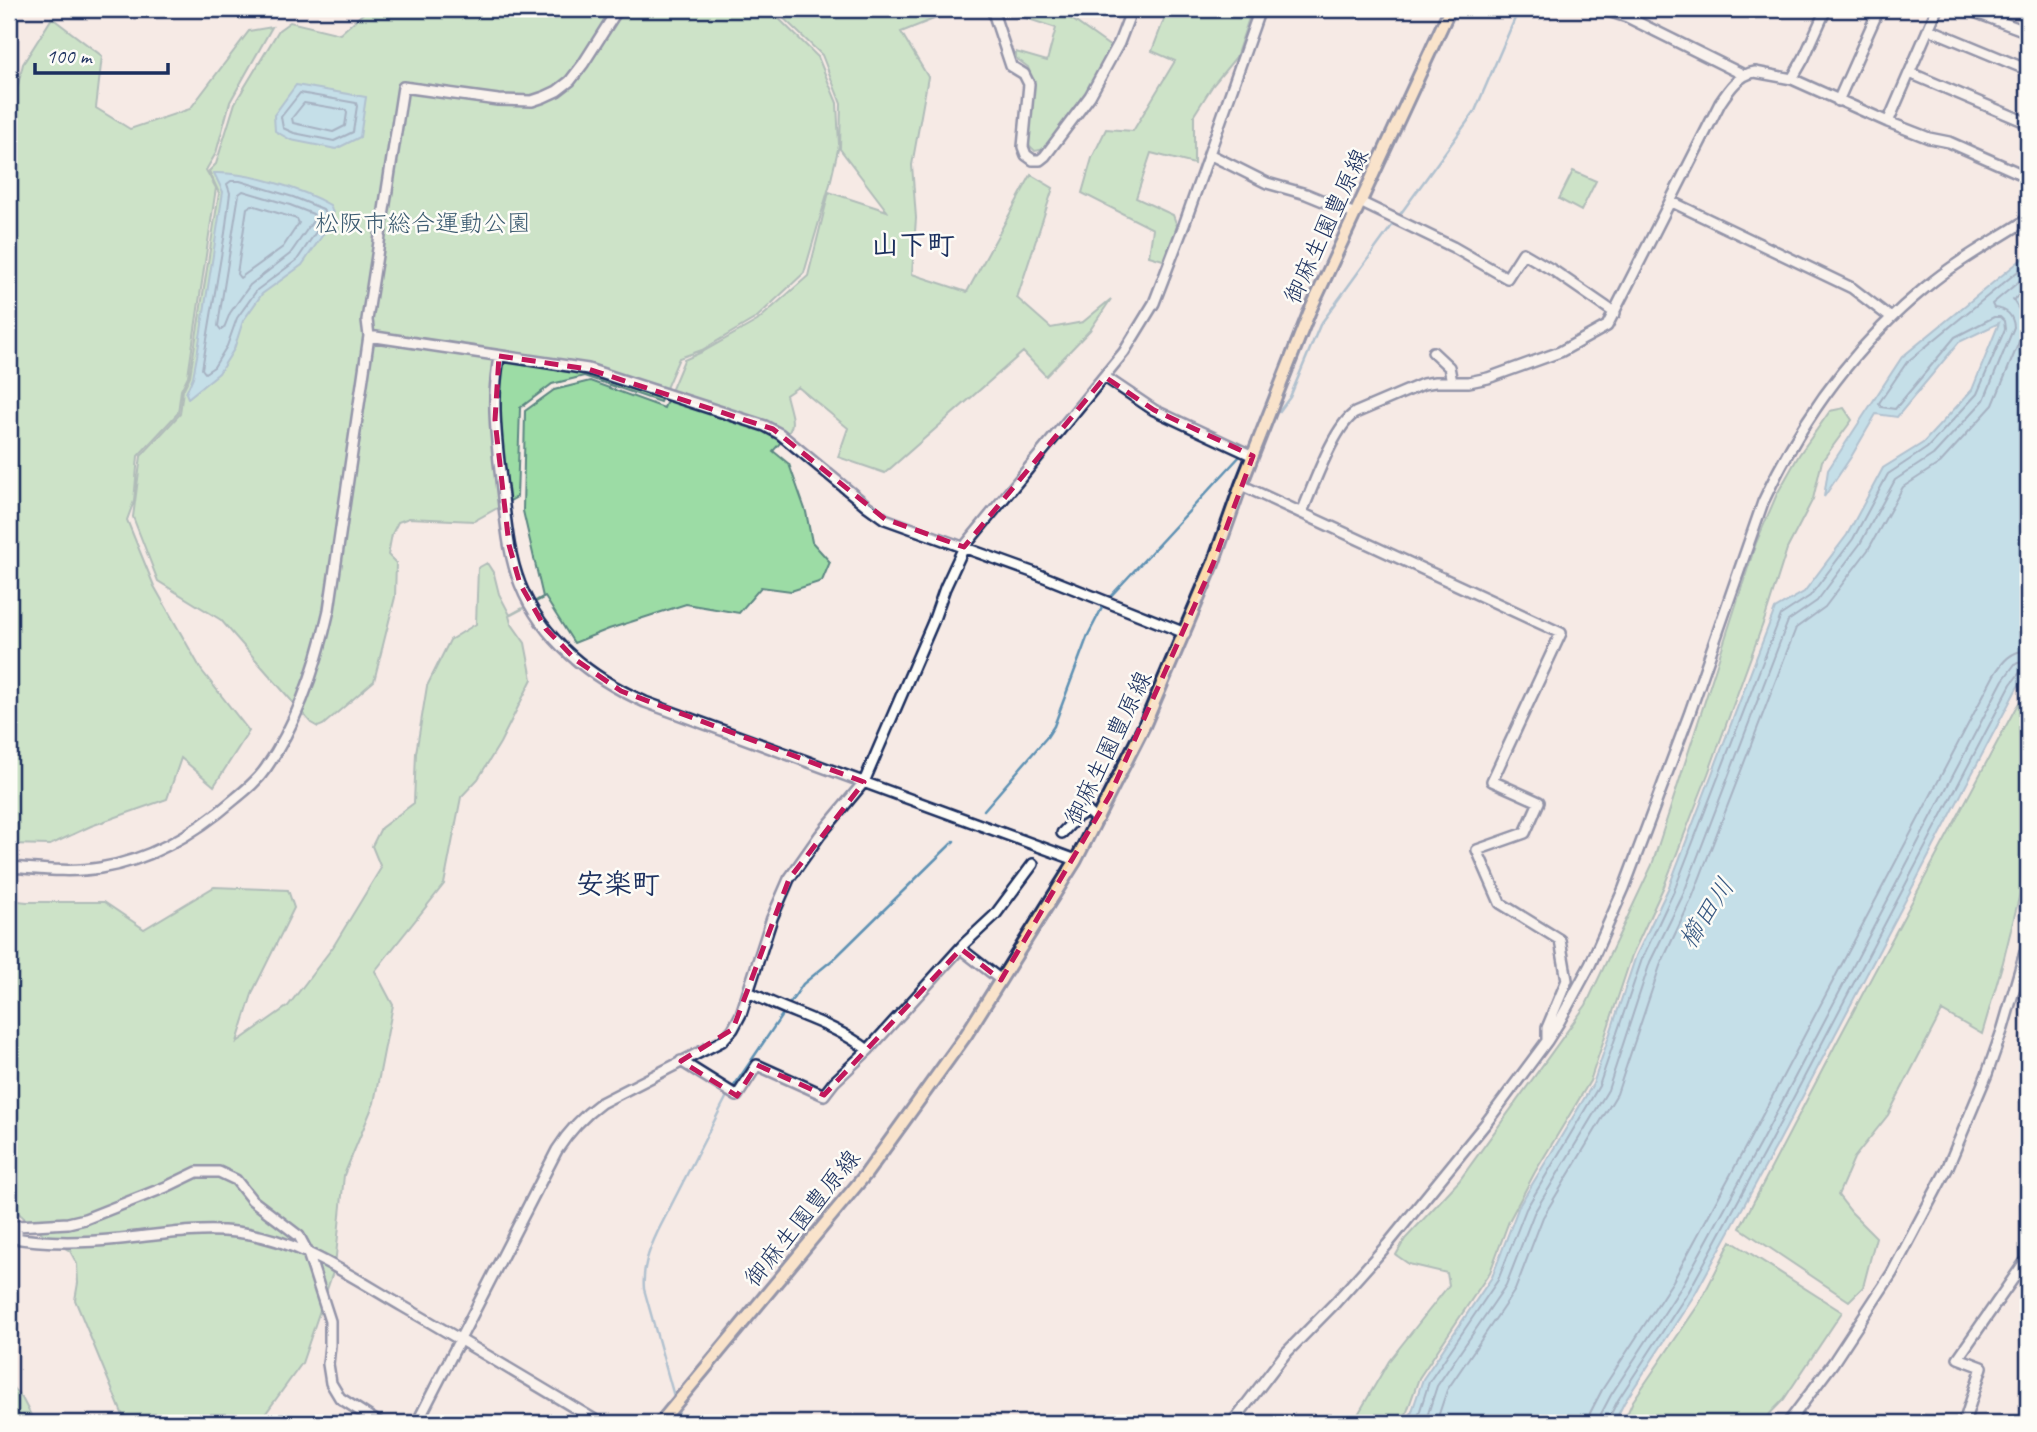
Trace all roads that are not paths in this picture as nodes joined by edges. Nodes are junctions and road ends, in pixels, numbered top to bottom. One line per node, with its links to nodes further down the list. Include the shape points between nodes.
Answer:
1 (618, 9): 29 (street, via 570,81 544,97 498,100 403,87 367,320)
2 (992, 9): 3 (street, via 1011,66 1024,74 1029,84 1023,147 1033,160 1045,156 1090,96)
3 (1132, 9)
4 (1259, 9): 21 (street)
5 (1450, 9): 24 (main road, 御麻生園豊原線)
6 (1602, 9): 11 (street)
7 (1826, 9): 17 (street)
8 (1879, 9): 18 (street)
9 (1937, 9): 12 (street)
10 (1966, 9): 13 (street)
11 (1628, 13): 16 (street)
12 (1929, 29): 14 (street); 15 (street)
13 (2028, 32)
14 (2028, 70)
15 (1910, 73): 19 (street); 20 (street)
16 (1744, 75): 17 (street, via 1755,72); 23 (street, via 1720,103)
17 (1792, 79): 18 (street)
18 (1838, 101): 19 (street)
19 (1888, 122): 22 (street, via 1949,142)
20 (2028, 123)
21 (1209, 153): 25 (street, via 1267,183); 32 (street, via 1154,303)
22 (2028, 177)
23 (1670, 201): 27 (street); 28 (street, via 1852,288)
24 (1360, 202): 25 (main road, 御麻生園豊原線); 27 (street, via 1507,278 1523,253)
25 (1355, 214): 34 (main road, 御麻生園豊原線, via 1309,313)
26 (2028, 219): 28 (street, via 1952,267)
27 (1615, 313): 33 (street, via 1603,330 1560,352 1488,378)
28 (1891, 317): 49 (street, via 1828,390 1777,472 1624,888 1590,965)
29 (369, 336): 31 (street); 44 (street, via 324,633 303,696 267,768 190,834 141,857 70,871)
30 (1433, 352): 33 (street, via 1449,367)
31 (499, 356): 37 (street, via 588,369 773,429 886,519); 39 (street, via 495,420 509,545 520,584 553,638 621,691)
32 (1105, 377): 34 (street, via 1154,410); 37 (street)
33 (1452, 382): 36 (street, via 1423,383 1347,418)
34 (1253, 456): 35 (main road, 御麻生園豊原線)
35 (1241, 485): 36 (street); 38 (main road, 御麻生園豊原線)
36 (1302, 512): 49 (street, via 1561,633 1492,781 1539,802 1525,833 1477,850 1500,903 1560,940 1567,980 1547,1028)
37 (964, 547): 38 (street); 39 (street)
38 (1185, 634): 40 (main road, 御麻生園豊原線)
39 (864, 782): 42 (street); 48 (street, via 789,879)
40 (1097, 820): 41 (street, via 1087,811); 42 (main road, 御麻生園豊原線)
41 (1062, 833)
42 (1076, 860): 47 (main road, 御麻生園豊原線)
43 (1033, 864): 46 (street, via 995,915)
44 (9, 867)
45 (2028, 942): 61 (street, via 1987,1074 1947,1169 1892,1273)
46 (961, 949): 47 (street); 50 (street)
47 (1001, 980): 59 (main road, 御麻生園豊原線, via 866,1174)
48 (749, 992): 50 (street, via 826,1024); 51 (street, via 729,1034)
49 (1547, 1041): 60 (street, via 1394,1236 1285,1354)
50 (868, 1050): 51 (street, via 824,1095 757,1065 737,1096)
51 (681, 1061): 55 (street, via 601,1103 564,1139)
52 (13, 1238): 53 (street, via 64,1243 199,1230 265,1238); 53 (street, via 18,1226 85,1219 197,1172 219,1172 236,1180 252,1200 299,1236)
53 (308, 1253): 55 (street); 56 (street, via 330,1321 331,1384 340,1398)
54 (2028, 1266): 62 (street, via 2024,1263 1958,1358 1982,1367)
55 (460, 1339): 57 (street); 58 (street)
56 (379, 1423)
57 (417, 1423)
58 (600, 1423)
59 (660, 1423)
60 (1232, 1423)
61 (1788, 1423)
62 (1964, 1423)

